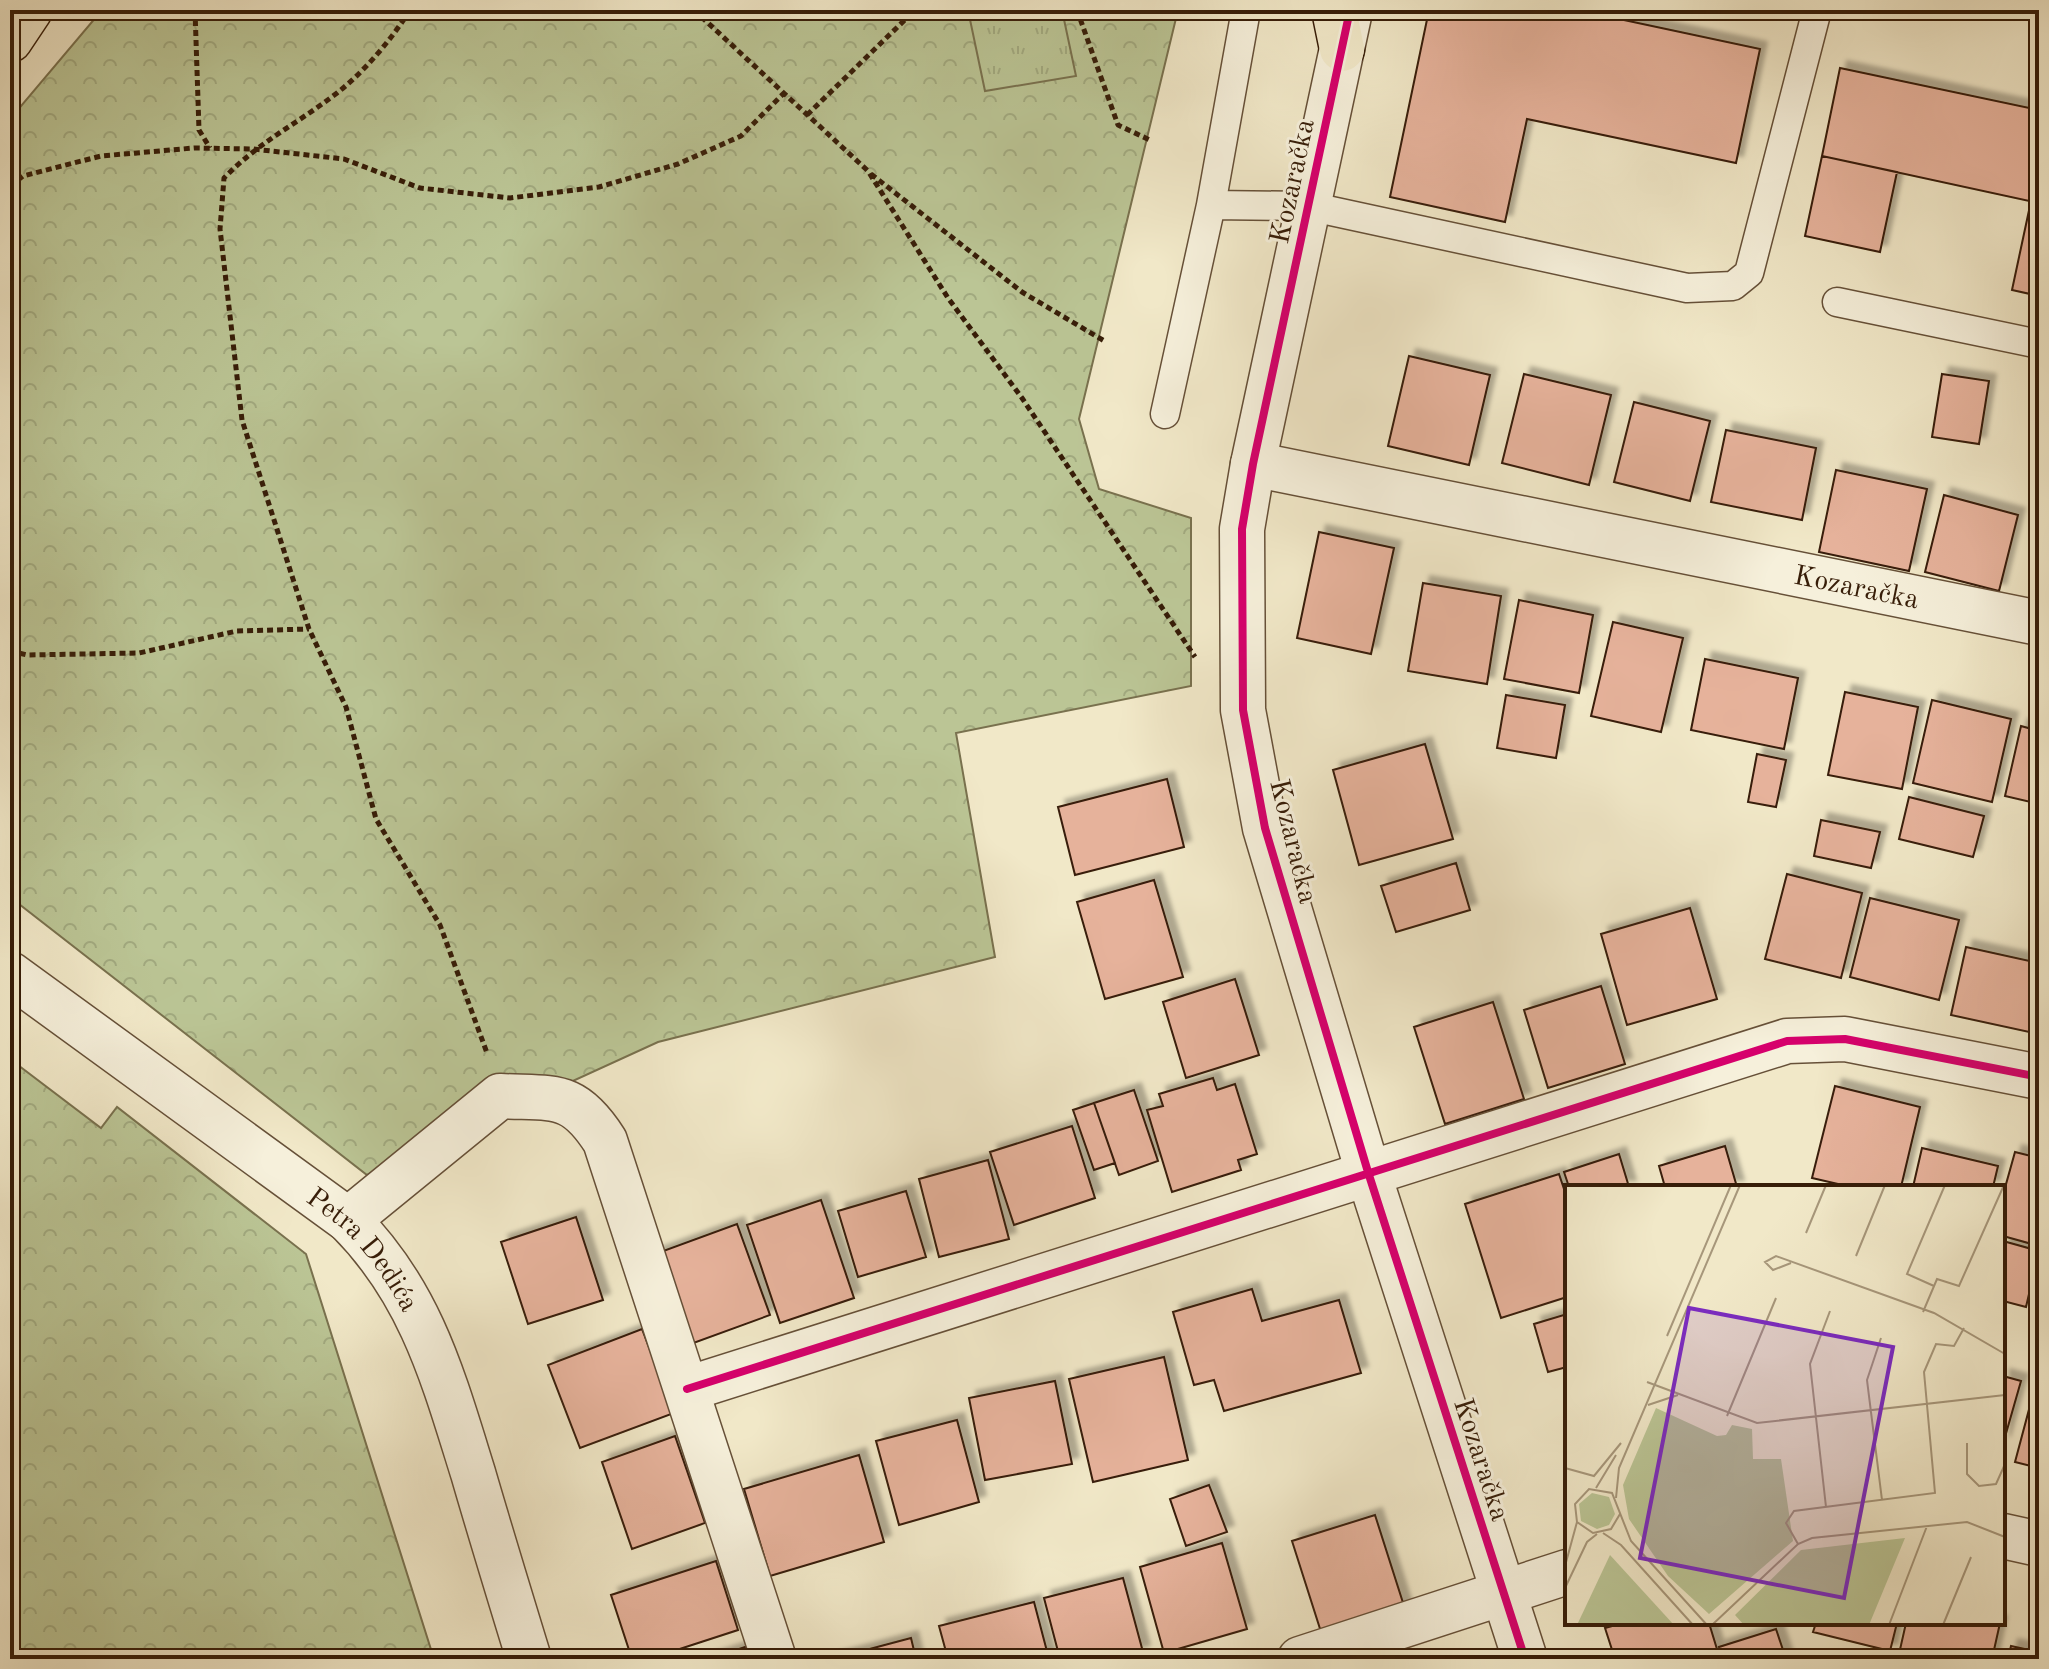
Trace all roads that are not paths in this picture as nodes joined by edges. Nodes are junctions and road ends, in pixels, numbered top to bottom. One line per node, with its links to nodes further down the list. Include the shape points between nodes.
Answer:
1 (30, 10): 5 (main road)
2 (1246, 10): 6 (lane)
3 (1817, 10): 7 (lane, via 1749,273 1733,286 1687,288)
4 (1342, 23): 7 (street, Kozaračka)
5 (10, 40)
6 (1211, 205): 7 (lane); 10 (lane)
7 (1308, 206): 11 (street, Kozaračka)
8 (1837, 302): 9 (lane)
9 (2039, 344)
10 (1165, 414)
11 (1253, 464): 12 (street, Kozaračka); 15 (street, Kozaračka, via 1242,529 1243,710 1265,828)
12 (2039, 623)
13 (10, 974): 16 (street, Petra Dedića)
14 (2039, 1077): 15 (street, via 1845,1039 1787,1041)
15 (1368, 1172): 17 (street); 21 (street, Kozaračka)
16 (348, 1220): 17 (street, via 500,1096 568,1100 591,1118 605,1141); 22 (street, Petra Dedića, via 389,1265 422,1322)
17 (687, 1389): 23 (street)
18 (2005, 1536): 19 (street)
19 (2039, 1544)
20 (1565, 1573): 21 (street)
21 (1503, 1593): 24 (street); 25 (street, Kozaračka)
22 (529, 1659)
23 (774, 1659)
24 (1300, 1659)
25 (1525, 1659)

